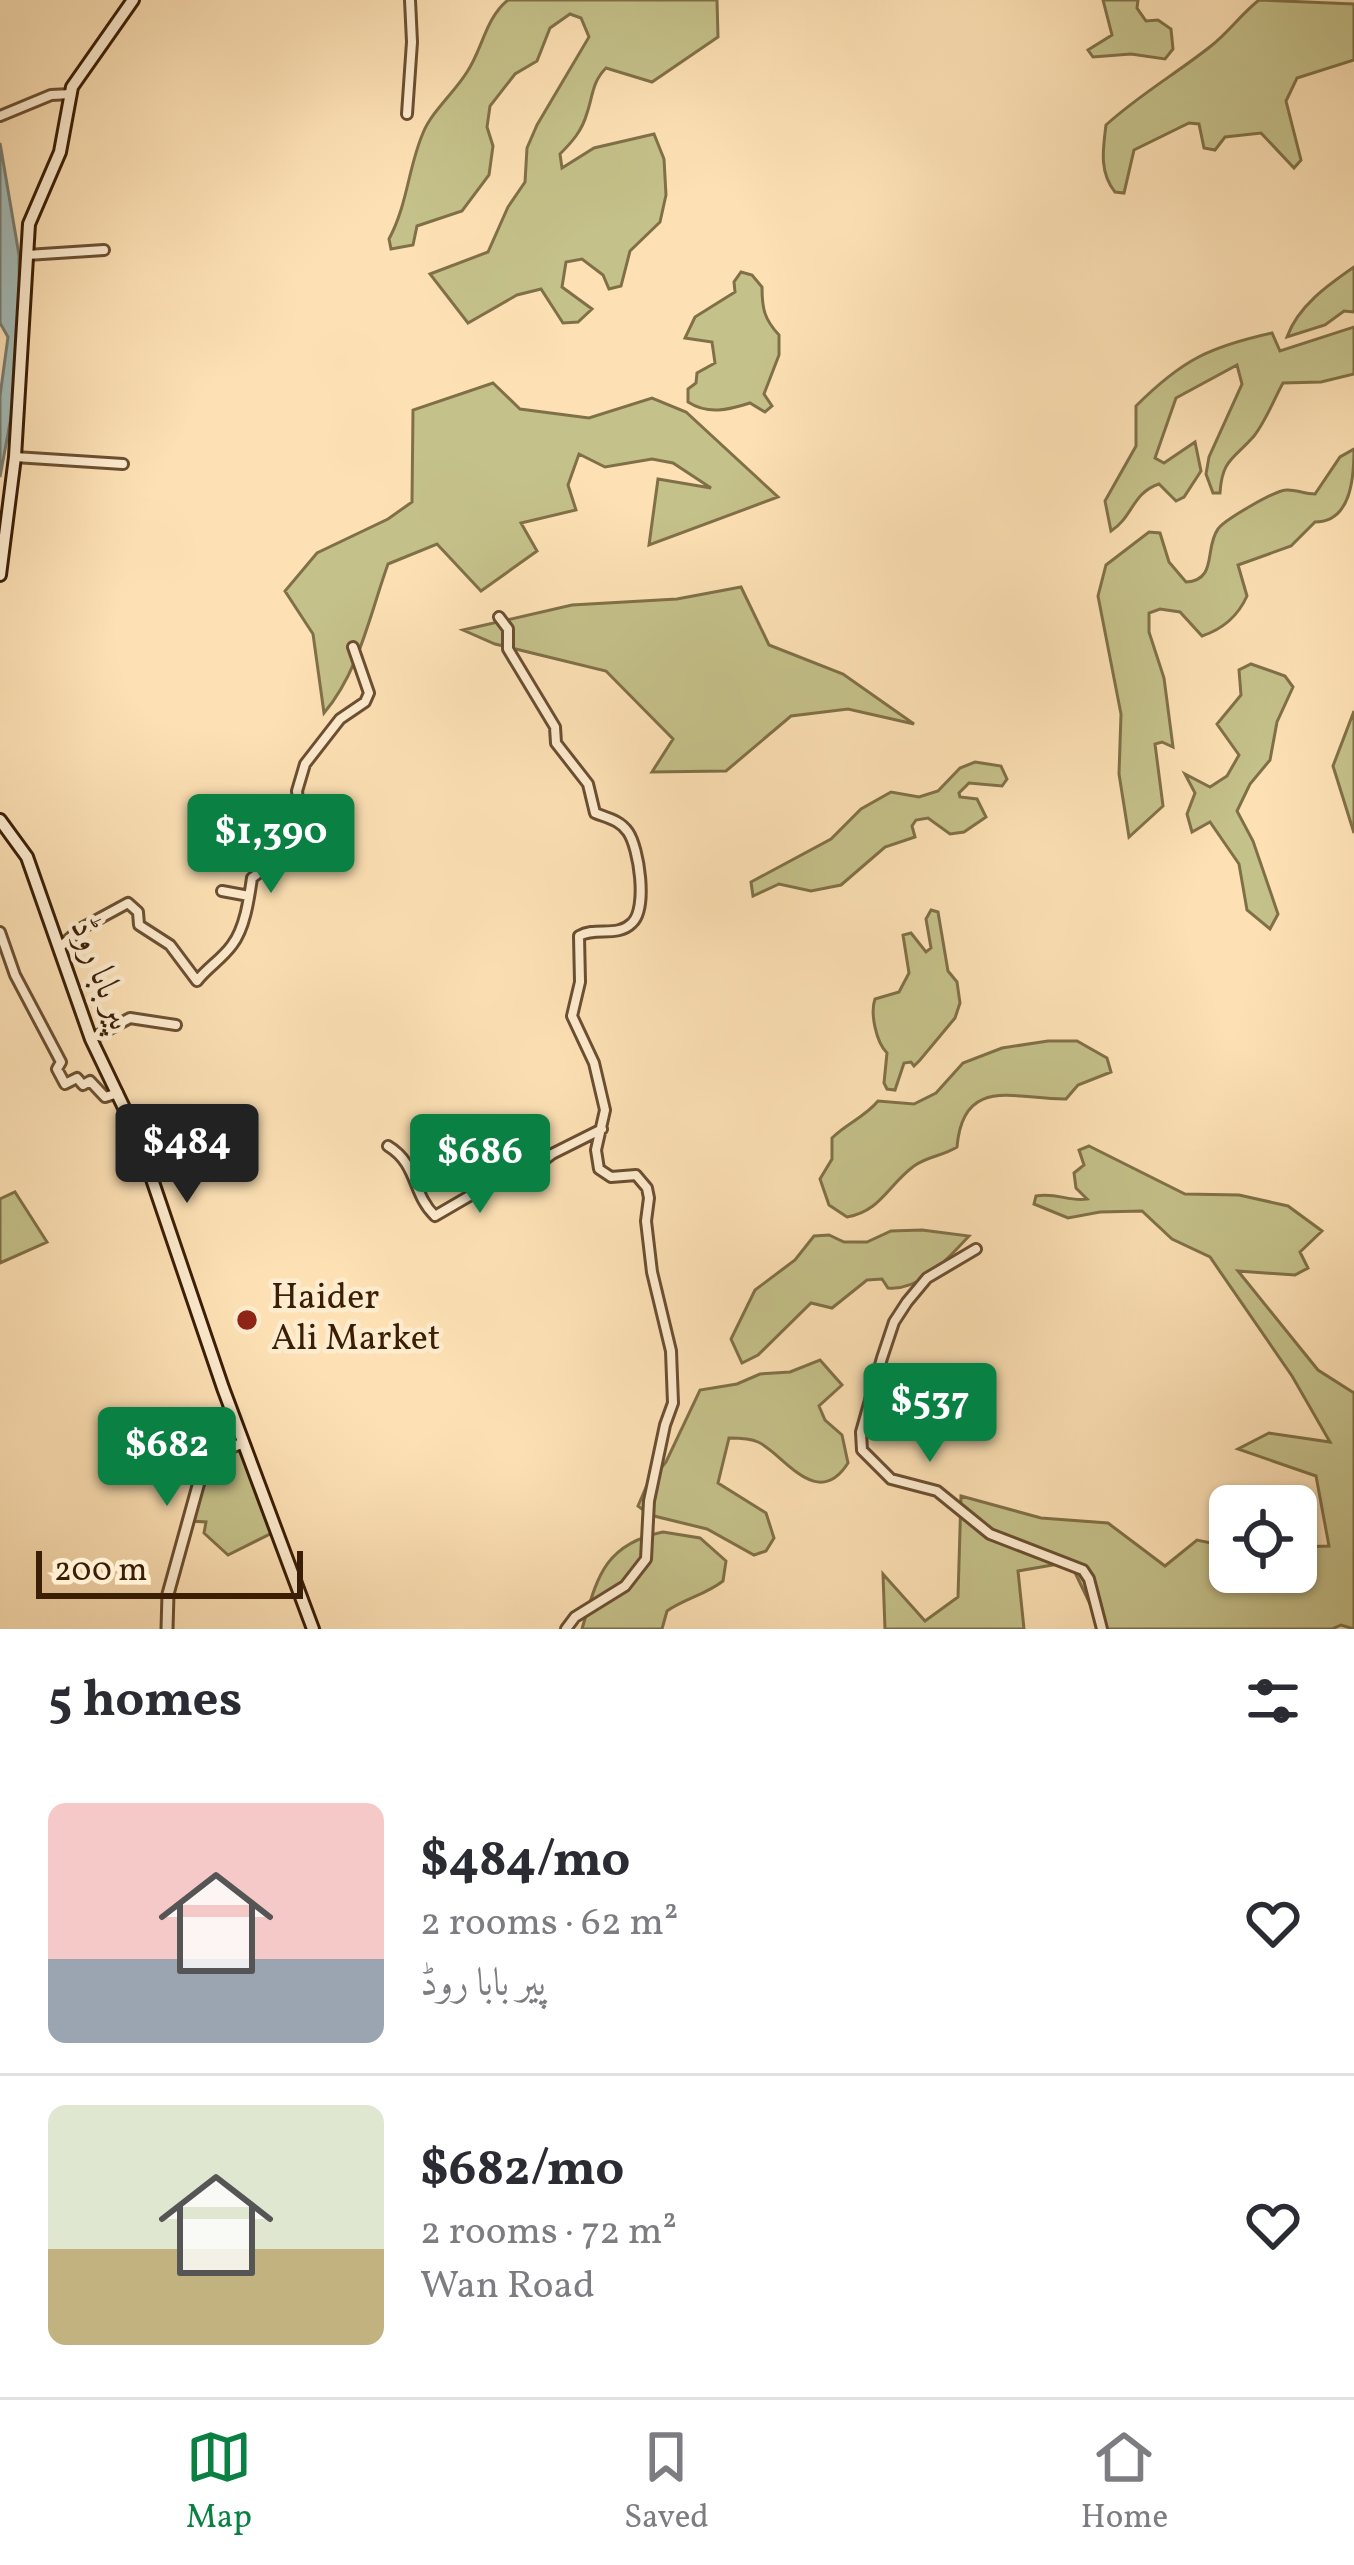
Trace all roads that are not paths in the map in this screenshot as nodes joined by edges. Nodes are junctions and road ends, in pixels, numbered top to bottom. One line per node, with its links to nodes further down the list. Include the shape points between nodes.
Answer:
1 (133, 0): 3 (main road)
2 (410, 0): 4 (street)
3 (71, 94): 5 (street); 7 (main road)
4 (407, 114)
5 (0, 116)
6 (104, 250): 7 (street)
7 (26, 255): 8 (main road)
8 (15, 457): 9 (street); 10 (main road)
9 (123, 464)
10 (4, 505): 11 (main road)
11 (2, 555): 12 (main road)
12 (0, 575)
13 (500, 617): 23 (street, via 508,649 555,727 556,743 588,784 596,813 620,823 632,841 640,909 628,926 579,936 580,982 571,1008 597,1072)
14 (353, 647): 17 (street, via 369,693 305,764 298,843 258,871)
15 (0, 820): 19 (main road, پیر بابا روڈ, via 27,857)
16 (222, 891): 17 (street)
17 (249, 896): 19 (street, via 234,944 196,981 170,945 139,925 128,903)
18 (0, 932): 22 (street, via 65,1084 77,1078 105,1097)
19 (58, 949): 21 (main road, پیر بابا روڈ)
20 (176, 1025): 21 (street, via 130,1018)
21 (91, 1040): 22 (main road, پیر بابا روڈ)
22 (118, 1093): 26 (main road, پیر بابا روڈ)
23 (602, 1129): 24 (street, via 434,1216 410,1164); 29 (street, via 598,1169 636,1175 647,1188 674,1403 650,1502 646,1559 625,1586)
24 (388, 1146)
25 (976, 1250): 30 (street, via 918,1286 894,1322 862,1450 891,1479 937,1491 990,1534 1083,1570)
26 (243, 1444): 27 (street, via 204,1464 168,1594); 28 (main road, پیر بابا روڈ)
27 (167, 1629)
28 (313, 1629)
29 (566, 1629)
30 (1102, 1629)

